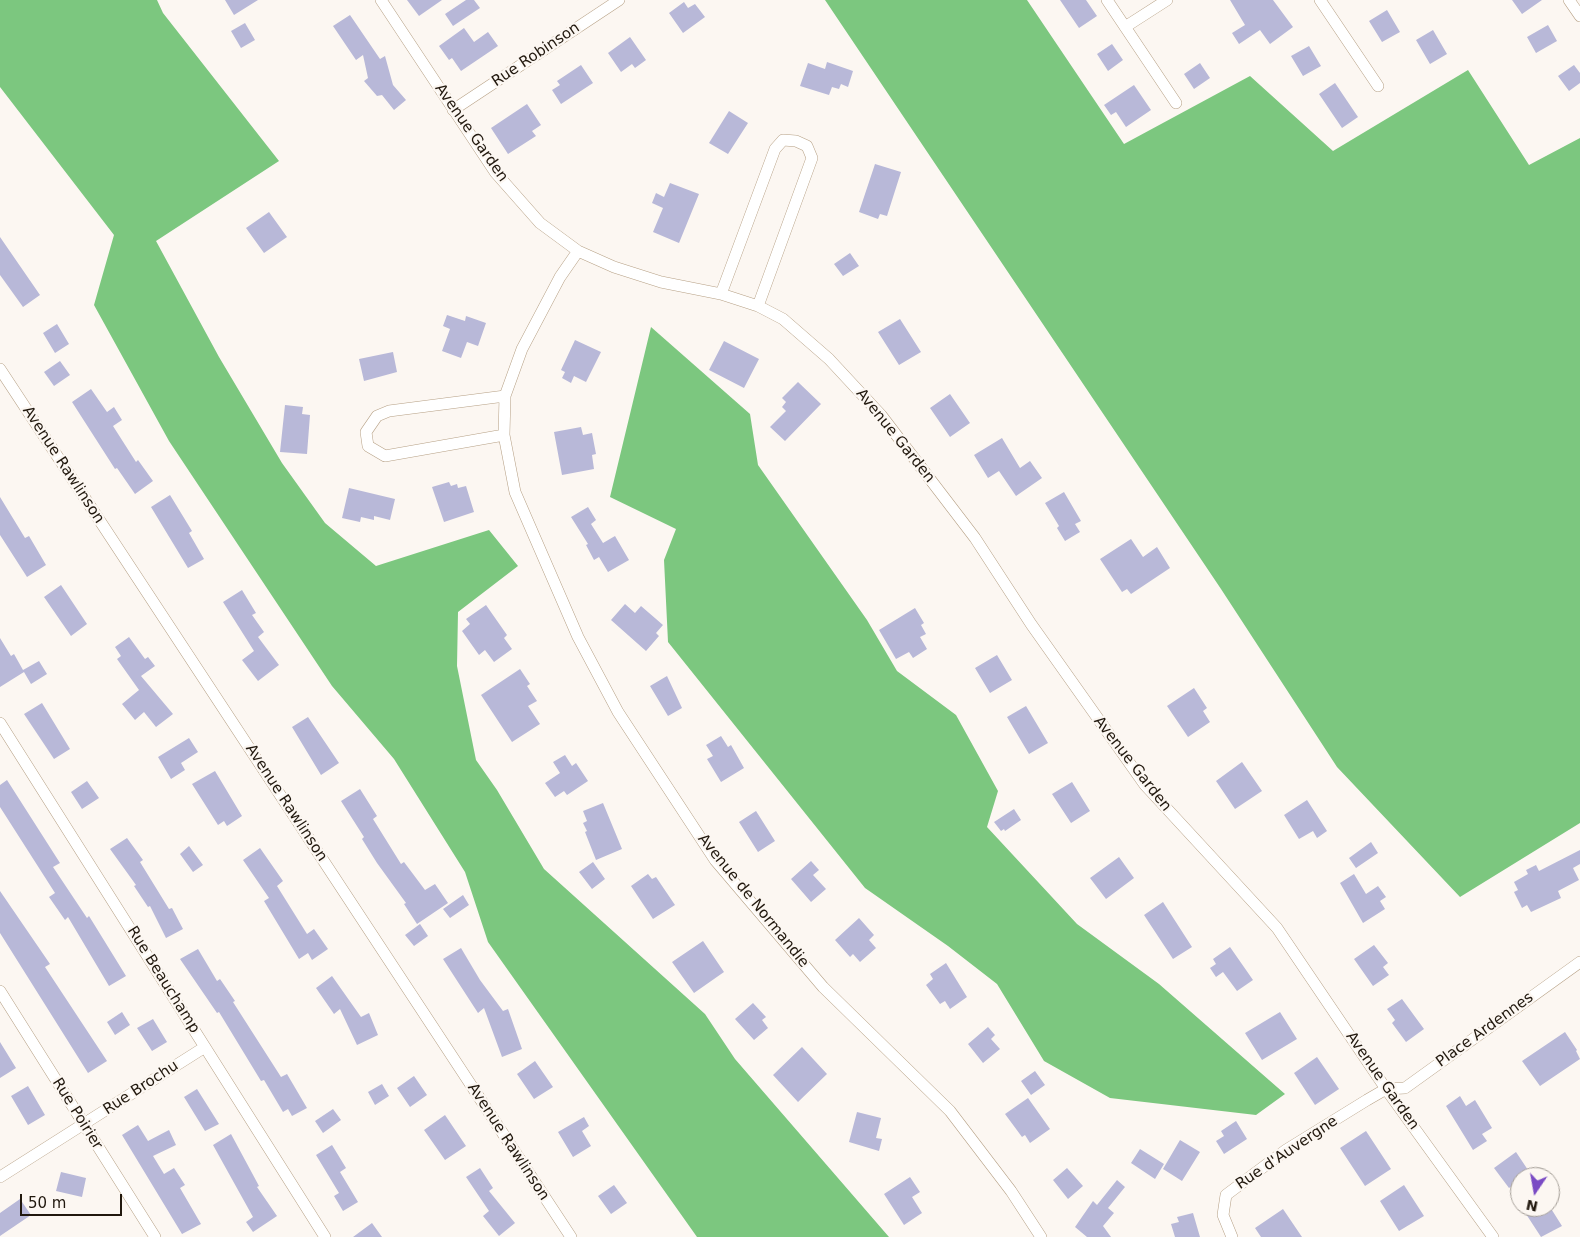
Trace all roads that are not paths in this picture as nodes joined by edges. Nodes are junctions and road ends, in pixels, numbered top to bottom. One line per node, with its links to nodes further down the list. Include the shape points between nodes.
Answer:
1 (381, 0): 11 (street, Avenue Garden)
2 (619, 0): 11 (street, Rue Robinson)
3 (1107, 0): 8 (street)
4 (1167, 0): 8 (street)
5 (1320, 0): 9 (street)
6 (1569, 0): 7 (street)
7 (1580, 16)
8 (1125, 27): 10 (street)
9 (1378, 86)
10 (1176, 103)
11 (453, 110): 12 (street, Avenue Garden, via 495,172 540,223)
12 (578, 250): 13 (street, Avenue Garden, via 614,267 661,282); 16 (street, Avenue de Normandie, via 522,349)
13 (722, 294): 14 (street, Avenue Garden); 14 (street, via 775,148 783,140 800,143 808,146 812,158)
14 (758, 306): 22 (street, Avenue Garden, via 790,324 829,359 881,415 976,538 1030,624 1145,785 1277,928)
15 (0, 370): 27 (street, Avenue Rawlinson)
16 (505, 396): 17 (street, Avenue de Normandie); 17 (street, via 389,411 377,416 366,432 368,446 386,456)
17 (504, 436): 28 (street, Avenue de Normandie, via 515,492 545,565 618,712 663,784 715,860 823,987 950,1111)
18 (0, 723): 21 (street, Rue Beauchamp)
19 (1580, 962): 22 (street, Place Ardennes, via 1405,1088)
20 (0, 991): 23 (street, Rue Poirier)
21 (205, 1047): 23 (street, Rue Brochu); 26 (street, Rue Beauchamp)
22 (1386, 1089): 29 (street, Rue d'Auvergne, via 1286,1150 1226,1194 1223,1215); 30 (street, Avenue Garden)
23 (84, 1125): 24 (street, Rue Brochu); 25 (street, Rue Poirier)
24 (0, 1177)
25 (156, 1237)
26 (325, 1237)
27 (571, 1237)
28 (1041, 1237)
29 (1232, 1237)
30 (1493, 1237)

